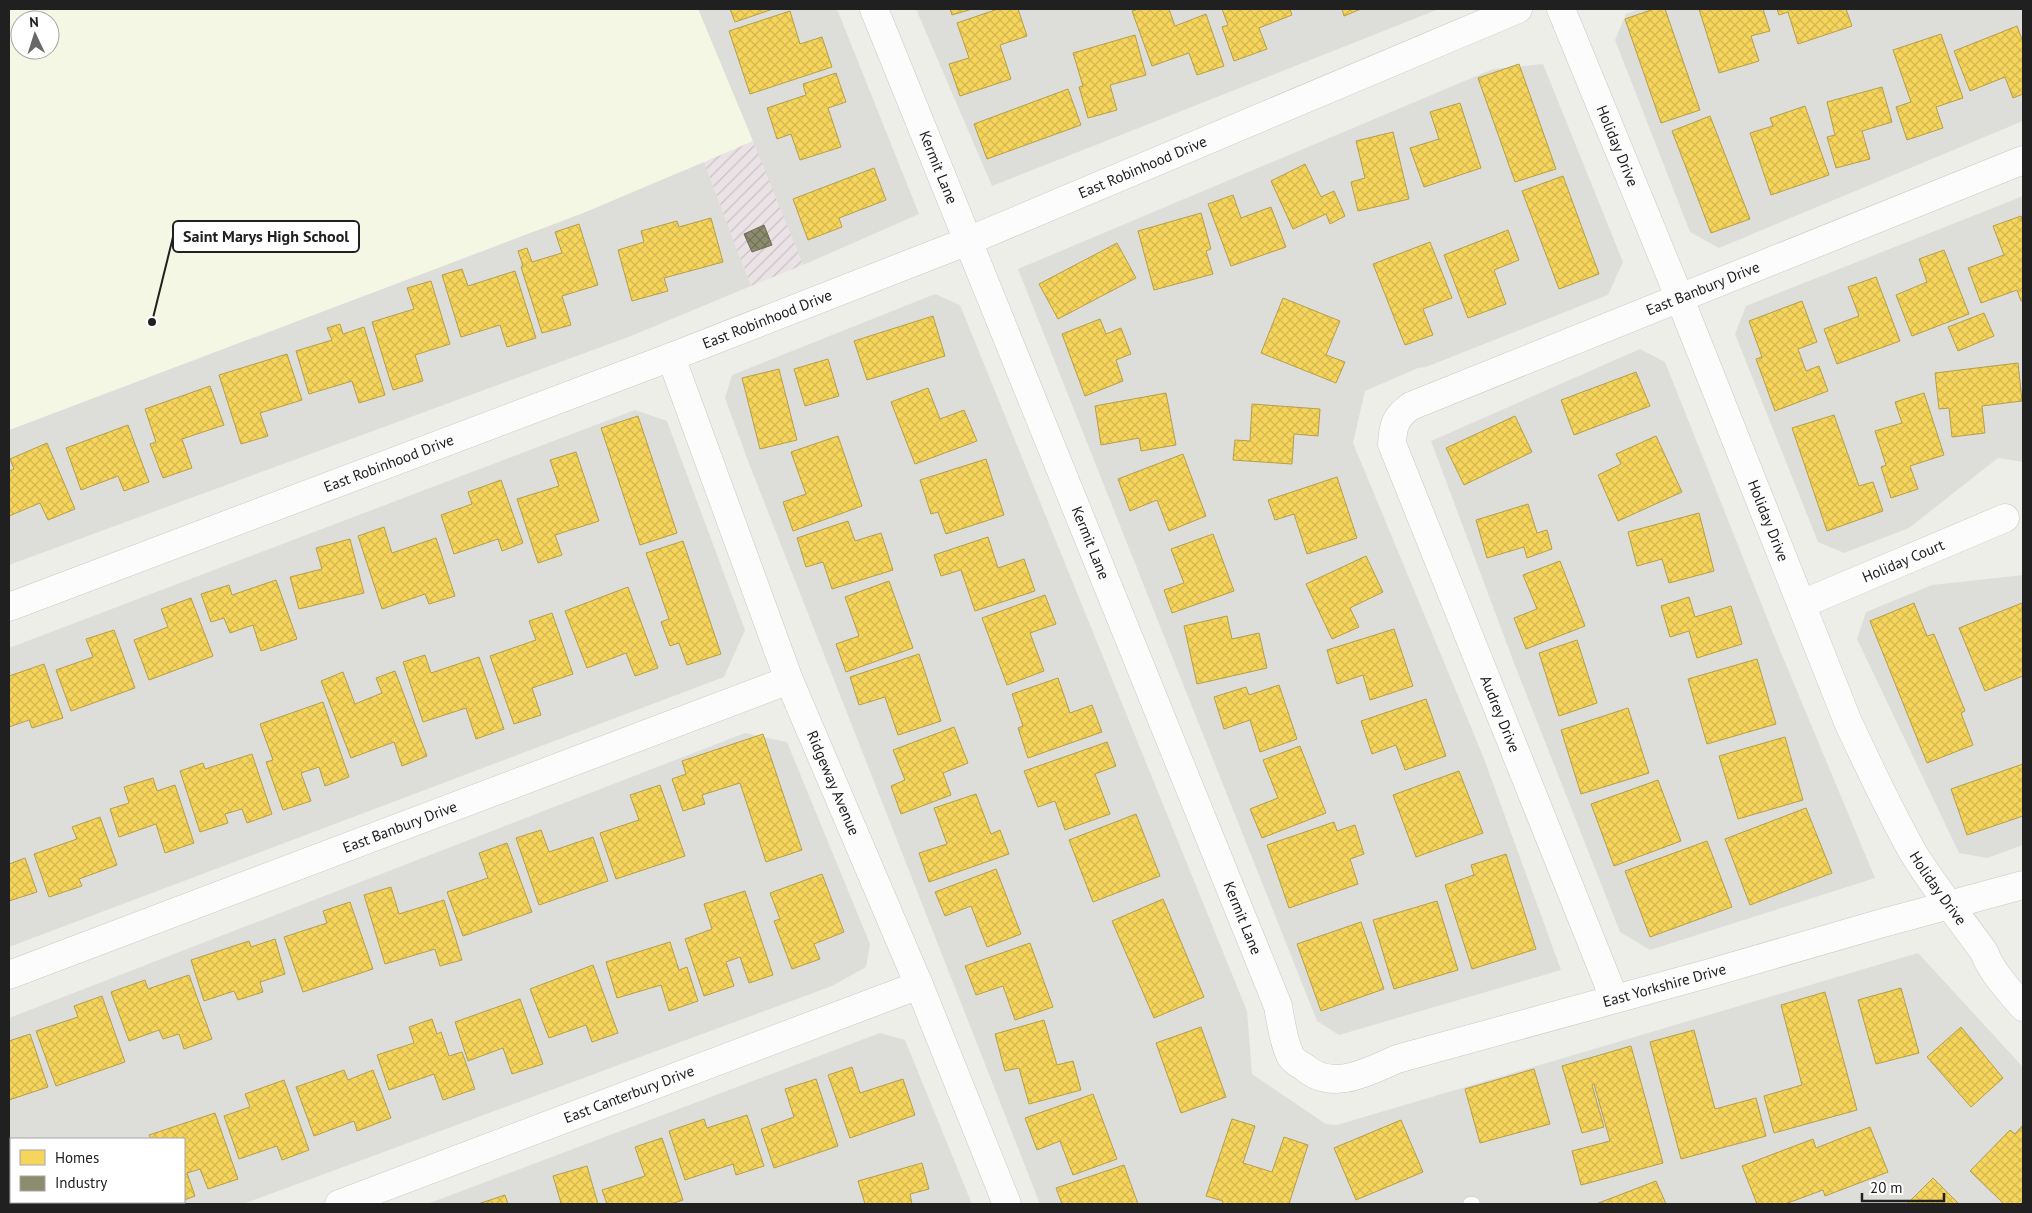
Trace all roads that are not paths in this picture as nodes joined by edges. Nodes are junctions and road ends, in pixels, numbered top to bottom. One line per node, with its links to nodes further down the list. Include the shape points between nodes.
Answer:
1 (874, 9): 5 (street, Kermit Lane)
2 (1518, 9): 5 (street, East Robinhood Drive)
3 (1561, 9): 6 (street, Holiday Drive)
4 (2023, 160): 6 (street, East Banbury Drive)
5 (968, 241): 7 (street, East Robinhood Drive); 19 (street, Kermit Lane, via 1278,1006 1290,1056)
6 (1680, 299): 8 (street, East Banbury Drive, via 1411,406 1400,414); 10 (street, Holiday Drive)
7 (671, 357): 11 (street, East Robinhood Drive); 12 (street, Ridgeway Avenue)
8 (1393, 429): 17 (street, Audrey Drive, via 1392,444)
9 (2005, 518): 10 (street, Holiday Court)
10 (1802, 604): 14 (street, Holiday Drive, via 1848,722 1879,789 1912,850)
11 (9, 607)
12 (789, 680): 15 (street, East Banbury Drive); 16 (street, Ridgeway Avenue)
13 (2023, 885): 14 (street, East Yorkshire Drive)
14 (1951, 906): 17 (street, East Yorkshire Drive); 18 (street, Holiday Drive)
15 (9, 975)
16 (919, 985): 20 (street, East Canterbury Drive); 21 (street, Ridgeway Avenue)
17 (1614, 998): 19 (street, East Yorkshire Drive, via 1397,1059 1361,1075 1338,1080)
18 (2023, 1007)
19 (1309, 1072)
20 (339, 1204)
21 (1007, 1204)

